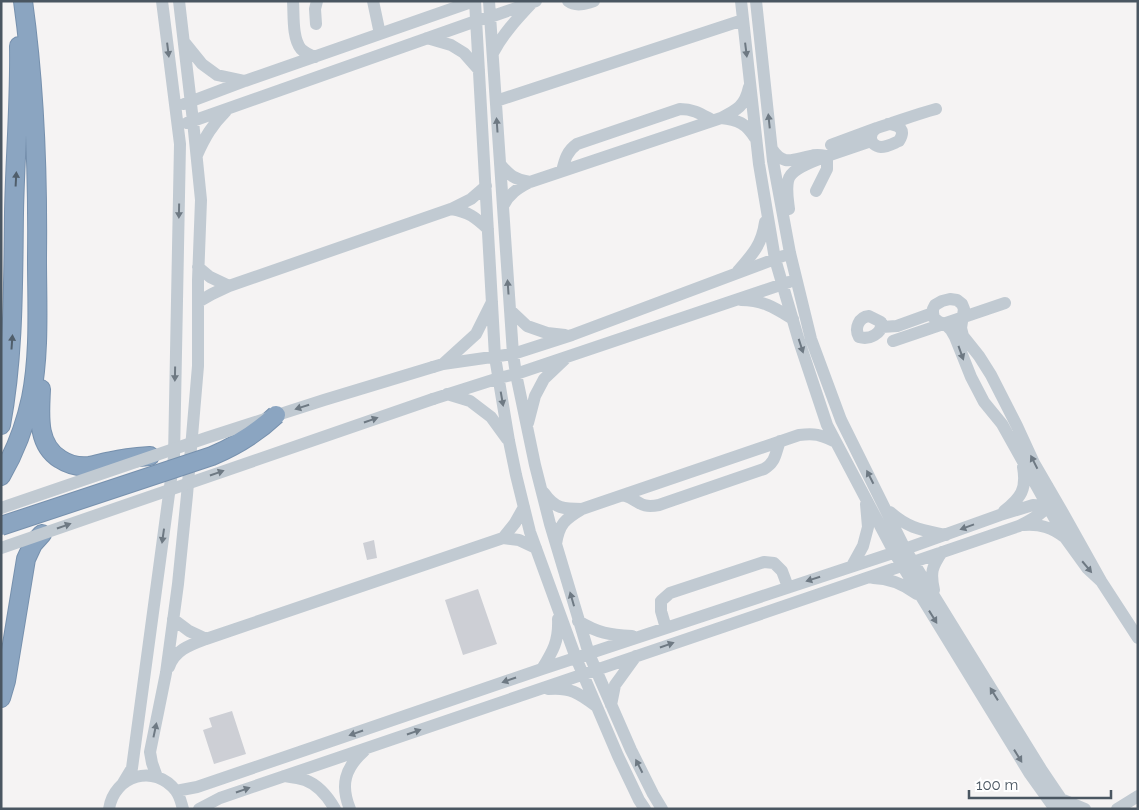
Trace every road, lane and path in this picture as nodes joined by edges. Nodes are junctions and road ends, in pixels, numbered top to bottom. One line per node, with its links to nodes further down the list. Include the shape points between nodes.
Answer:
1 (18, 1): 82 (highway, one-way to 1, via 12,330)
2 (23, 1): 60 (highway, via 35,124)
3 (162, 1): 31 (lane, one-way to 31)
4 (293, 1): 25 (lane, via 297,42 302,50)
5 (318, 1): 20 (lane)
6 (373, 1): 21 (lane)
7 (446, 1): 16 (lane)
8 (474, 1): 16 (lane); 19 (lane)
9 (489, 1): 17 (lane)
10 (568, 1): 11 (lane, via 575,5)
11 (594, 1)
12 (741, 1): 18 (lane)
13 (756, 1): 40 (lane, one-way to 13)
14 (535, 2): 17 (lane); 24 (lane, via 514,22)
15 (181, 5): 23 (lane)
16 (435, 15): 21 (lane)
17 (490, 17): 19 (lane); 24 (lane)
18 (743, 20): 28 (lane, one-way to 28); 30 (lane)
19 (476, 21): 22 (lane); 26 (lane)
20 (316, 24)
21 (380, 34): 25 (lane)
22 (427, 38): 26 (lane, via 464,53); 32 (lane)
23 (185, 44): 27 (lane, via 202,64 217,75); 29 (lane)
24 (492, 53): 30 (lane)
25 (315, 57): 27 (lane)
26 (479, 70): 46 (lane)
27 (245, 81): 29 (lane)
28 (750, 81): 34 (lane, via 743,104); 38 (lane)
29 (191, 101): 31 (lane); 35 (lane)
30 (496, 101): 43 (lane, one-way to 30)
31 (175, 107): 36 (lane)
32 (228, 108): 35 (lane); 42 (lane, via 214,123)
33 (936, 109): 37 (lane)
34 (716, 119): 38 (lane, via 733,119 744,124); 44 (lane); 44 (lane, via 697,111 680,109 577,144 570,149)
35 (193, 121): 36 (lane); 42 (lane)
36 (178, 125): 141 (lane, one-way to 141, via 174,457 132,768)
37 (883, 126): 39 (lane, via 872,132); 39 (lane, via 900,127 902,136 899,141 880,147); 41 (lane)
38 (756, 141): 50 (lane)
39 (872, 142): 41 (lane)
40 (772, 149): 41 (lane, via 782,160 788,161); 51 (lane)
41 (829, 150): 47 (lane, via 826,169); 51 (lane, via 792,172 788,178 789,209)
42 (196, 157): 55 (lane, via 201,200)
43 (500, 164): 45 (lane, via 519,180); 48 (lane)
44 (562, 171): 45 (lane)
45 (530, 182): 48 (lane, via 508,196)
46 (486, 186): 49 (lane, via 471,199); 52 (lane)
47 (816, 191)
48 (503, 206): 65 (lane, one-way to 48)
49 (451, 209): 52 (lane, via 464,211); 59 (lane)
50 (767, 212): 54 (lane); 56 (lane, via 763,236)
51 (785, 224): 53 (lane)
52 (488, 229): 63 (lane)
53 (790, 253): 54 (lane); 57 (lane)
54 (775, 259): 56 (lane); 58 (lane)
55 (198, 267): 59 (lane); 62 (lane)
56 (736, 273): 71 (lane)
57 (796, 280): 58 (lane); 97 (lane, one-way to 57, via 841,420 811,340)
58 (782, 284): 61 (lane); 68 (lane)
59 (229, 286): 62 (lane)
60 (37, 299): 88 (highway, via 42,339 41,428 51,452 65,462 82,467); 90 (highway, via 31,398 22,431)
61 (734, 300): 68 (lane, via 753,300 775,307); 75 (lane)
62 (198, 302): 121 (lane, via 198,366)
63 (492, 302): 74 (lane); 76 (lane, via 476,334)
64 (1005, 303): 67 (lane)
65 (510, 310): 71 (lane, via 527,326 547,333); 73 (lane)
66 (933, 313): 67 (lane, via 935,305 950,299 962,304); 69 (lane, via 934,318); 70 (lane, via 897,326)
67 (962, 317): 69 (lane); 91 (lane, one-way to 67, via 991,375 963,336 960,328)
68 (792, 319): 80 (lane, one-way to 80)
69 (945, 324): 72 (lane); 89 (lane, one-way to 89, via 955,337 984,402 1002,424)
70 (882, 327)
71 (572, 335): 73 (lane)
72 (893, 341)
73 (513, 354): 74 (lane); 77 (lane)
74 (495, 357): 76 (lane); 78 (lane)
75 (567, 357): 77 (lane); 83 (lane, via 544,379 535,396)
76 (438, 366): 81 (lane, one-way to 81, bridge)
77 (516, 374): 78 (lane); 83 (lane)
78 (498, 378): 79 (lane); 85 (lane, one-way to 85)
79 (447, 394): 85 (lane, via 470,402 491,417); 104 (lane, one-way to 79, bridge)
80 (819, 401): 84 (lane, via 816,420); 87 (lane)
81 (276, 415): 88 (lane, bridge); 102 (highway, bridge, via 252,435 212,456)
82 (1, 425)
83 (527, 428): 92 (lane)
84 (800, 435): 86 (lane); 87 (lane, via 813,433)
85 (509, 441): 96 (lane)
86 (780, 441): 93 (lane); 93 (lane, via 776,456 764,470 649,507)
87 (836, 442): 94 (lane)
88 (150, 456): 98 (lane, bridge)
89 (1022, 462): 95 (lane); 101 (lane, via 1024,488)
90 (4, 470)
91 (1048, 487): 95 (lane, via 1050,500); 100 (lane)
92 (541, 489): 99 (lane, via 556,506); 109 (lane)
93 (623, 495): 99 (lane)
94 (865, 498): 111 (lane); 114 (lane, via 868,527 863,546)
95 (1047, 506): 100 (lane); 101 (lane, via 1033,505); 103 (lane, via 1036,518); 107 (lane)
96 (524, 507): 106 (lane); 110 (lane)
97 (884, 507): 105 (lane, via 917,529); 111 (lane)
98 (1, 508)
99 (582, 509): 109 (lane, via 562,524)
100 (1063, 513): 116 (lane)
101 (1000, 515): 105 (lane, one-way to 105)
102 (1, 526)
103 (1019, 526): 107 (lane, via 1047,527); 112 (lane)
104 (42, 534): 108 (lane, bridge); 135 (highway, via 26,559)
105 (946, 535): 111 (lane)
106 (503, 538): 110 (lane, via 519,540); 126 (lane)
107 (1066, 539): 116 (lane, one-way to 116)
108 (7, 544)
109 (556, 547): 122 (lane, one-way to 109)
110 (536, 548): 120 (lane)
111 (899, 551): 113 (lane); 114 (lane)
112 (942, 552): 113 (lane); 119 (lane, via 931,577)
113 (907, 563): 115 (lane); 118 (lane); 119 (lane)
114 (852, 566): 117 (lane, one-way to 117)
115 (863, 579): 118 (lane, via 883,578 903,584); 128 (lane, one-way to 115)
116 (1101, 581): 125 (lane)
117 (788, 588): 123 (lane); 123 (lane, via 782,571 774,563 764,562 670,593 661,601)
118 (920, 596): 144 (lane, one-way to 144, via 1030,774)
119 (935, 597): 144 (lane, one-way to 119, via 1040,769)
120 (558, 609): 129 (lane); 130 (lane, via 558,633 553,651)
121 (173, 619): 126 (lane); 132 (lane)
122 (578, 621): 124 (lane, via 610,635); 127 (lane)
123 (666, 628): 124 (lane)
124 (640, 637): 127 (lane)
125 (1138, 638)
126 (206, 639): 132 (lane, via 184,648)
127 (588, 654): 129 (lane); 131 (lane)
128 (636, 656): 131 (lane); 136 (lane, via 615,684)
129 (576, 658): 130 (lane); 133 (lane)
130 (542, 669): 142 (lane, one-way to 142, via 197,788)
131 (595, 670): 133 (lane); 136 (lane)
132 (166, 673): 140 (lane, one-way to 132, via 150,752)
133 (582, 674): 134 (lane); 137 (lane)
134 (535, 690): 137 (lane, via 559,688 578,693); 138 (lane, one-way to 134)
135 (1, 698)
136 (611, 705): 151 (lane, one-way to 136)
137 (596, 706): 150 (lane)
138 (368, 748): 139 (lane); 149 (lane, via 355,759 347,772 344,790)
139 (284, 776): 147 (lane, one-way to 139, via 220,798); 148 (lane, via 306,780 320,789)
140 (157, 777): 141 (lane, via 134,777); 142 (lane)
141 (124, 783): 145 (lane, via 115,791)
142 (176, 791): 146 (lane)
143 (1138, 796): 153 (lane)
144 (1058, 806): 152 (lane)
145 (109, 809)
146 (183, 809)
147 (199, 809)
148 (335, 809)
149 (350, 809)
150 (645, 809)
151 (662, 809)
152 (1084, 809)
153 (1116, 809)

